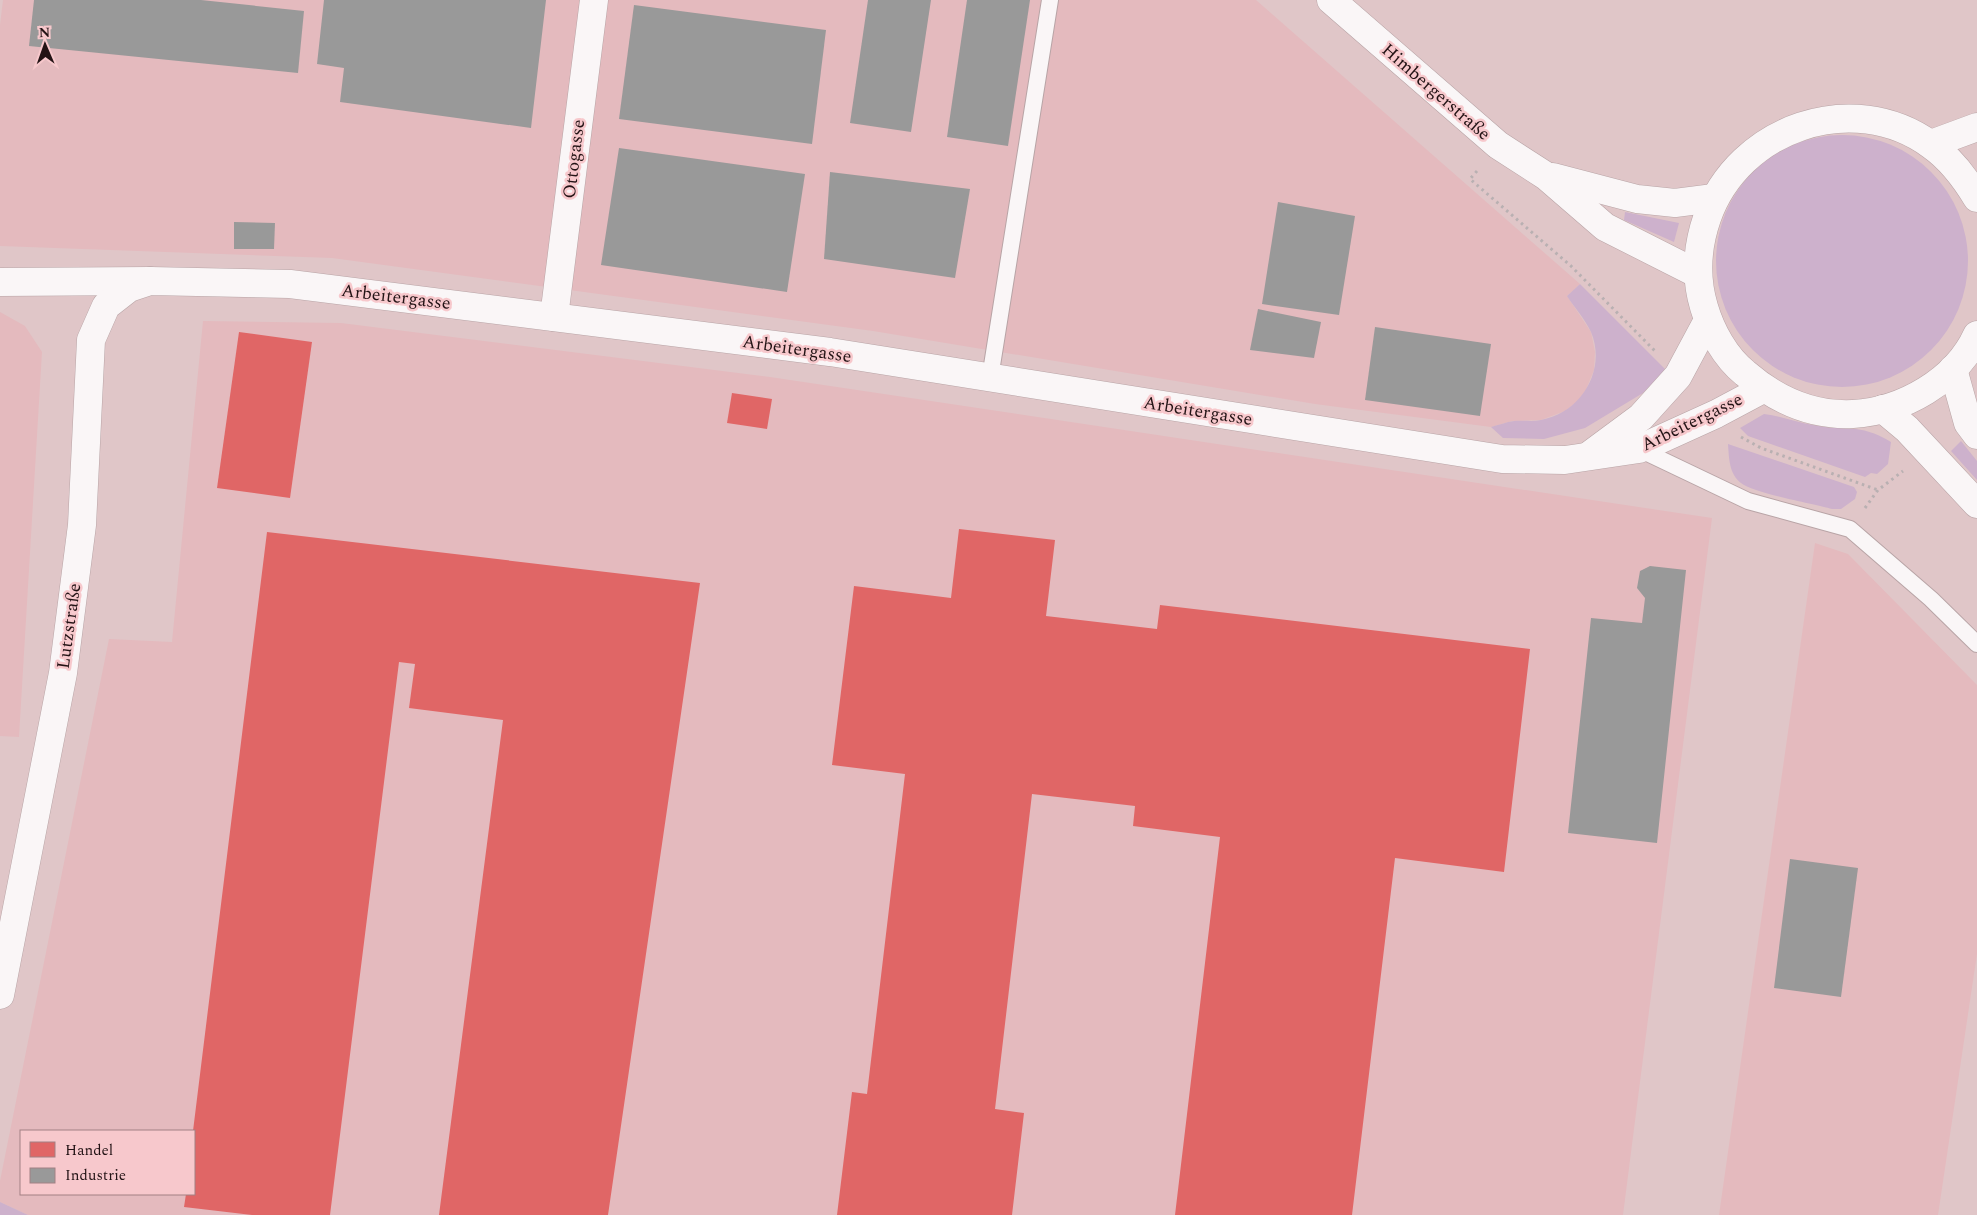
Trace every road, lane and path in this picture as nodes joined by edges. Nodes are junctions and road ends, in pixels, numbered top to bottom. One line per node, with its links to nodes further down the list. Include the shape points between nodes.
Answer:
1 (594, 0): 13 (main road, Ottogasse)
2 (1050, 0): 18 (lane)
3 (1331, 0): 7 (main road, Himbergerstraße, via 1498,145)
4 (1977, 127): 5 (main road)
5 (1931, 144): 8 (main road, via 1893,126 1852,118 1810,122 1771,138 1738,164); 9 (main road, via 1963,174)
6 (1481, 166): 16 (path, via 1470,179 1571,266)
7 (1546, 176): 8 (main road, Himbergerstraße, via 1637,199 1675,203); 10 (main road, Himbergerstraße, via 1605,227)
8 (1714, 198): 10 (main road, via 1700,238)
9 (1977, 198)
10 (1698, 274): 14 (main road)
11 (150, 281): 12 (main road, Arbeitergasse); 13 (main road, Arbeitergasse, via 290,284); 28 (main road, Lutzstraße, via 128,288 106,306 91,340 82,525 63,673)
12 (0, 282)
13 (554, 317): 18 (main road, Arbeitergasse, via 830,352)
14 (1708, 320): 19 (main road, via 1720,345 1738,368); 24 (main road, Arbeitergasse, via 1678,376 1641,417)
15 (1977, 335): 17 (main road)
16 (1658, 354)
17 (1953, 369): 20 (main road, via 1920,395); 21 (main road, via 1968,423)
18 (990, 378): 24 (main road, Arbeitergasse, via 1502,459 1566,460)
19 (1763, 389): 20 (main road, via 1791,404 1821,412 1852,414); 23 (main road, Arbeitergasse)
20 (1883, 409): 26 (main road, via 1907,429)
21 (1977, 435)
22 (1742, 438): 25 (path, via 1761,448)
23 (1639, 449): 24 (main road, Arbeitergasse); 27 (lane, via 1748,501 1850,529)
24 (1590, 455)
25 (1878, 490)
26 (1977, 504)
27 (1977, 644)
28 (0, 995)

